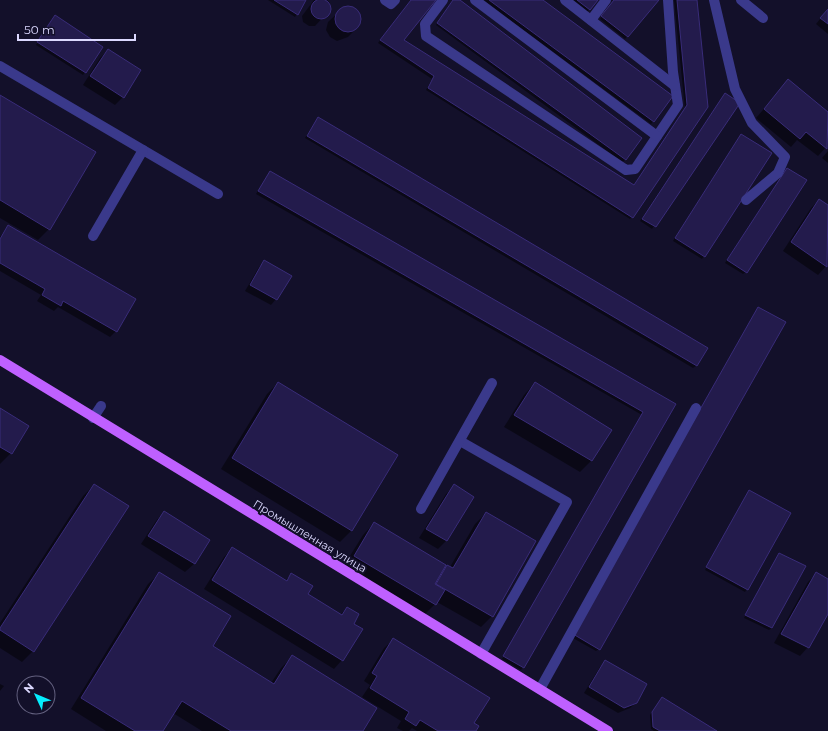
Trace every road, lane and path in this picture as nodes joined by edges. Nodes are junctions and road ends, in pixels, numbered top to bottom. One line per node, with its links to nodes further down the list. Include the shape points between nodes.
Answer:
1 (384, 0): 2 (lane, via 391,4)
2 (395, 0)
3 (443, 0): 14 (lane, via 425,24 426,36 626,170 635,169)
4 (475, 0): 14 (lane)
5 (565, 0): 11 (lane)
6 (606, 0): 11 (lane)
7 (668, 0): 13 (lane)
8 (714, 0): 17 (lane, via 735,89 752,122 785,157 778,173)
9 (741, 0): 10 (lane)
10 (763, 18)
11 (590, 20): 13 (lane)
12 (0, 66): 15 (lane)
13 (675, 86): 14 (lane, via 678,105)
14 (657, 136)
15 (143, 150): 16 (lane); 18 (lane)
16 (218, 194)
17 (746, 200)
18 (93, 236)
19 (0, 360): 23 (main road, Промышленная улица)
20 (492, 383): 24 (lane)
21 (101, 406): 23 (lane)
22 (696, 408): 27 (lane)
23 (93, 418): 26 (main road, Промышленная улица)
24 (460, 441): 25 (lane); 26 (lane, via 567,502)
25 (421, 509)
26 (481, 654): 27 (main road, Промышленная улица)
27 (540, 690): 28 (main road, Промышленная улица)
28 (608, 731)

